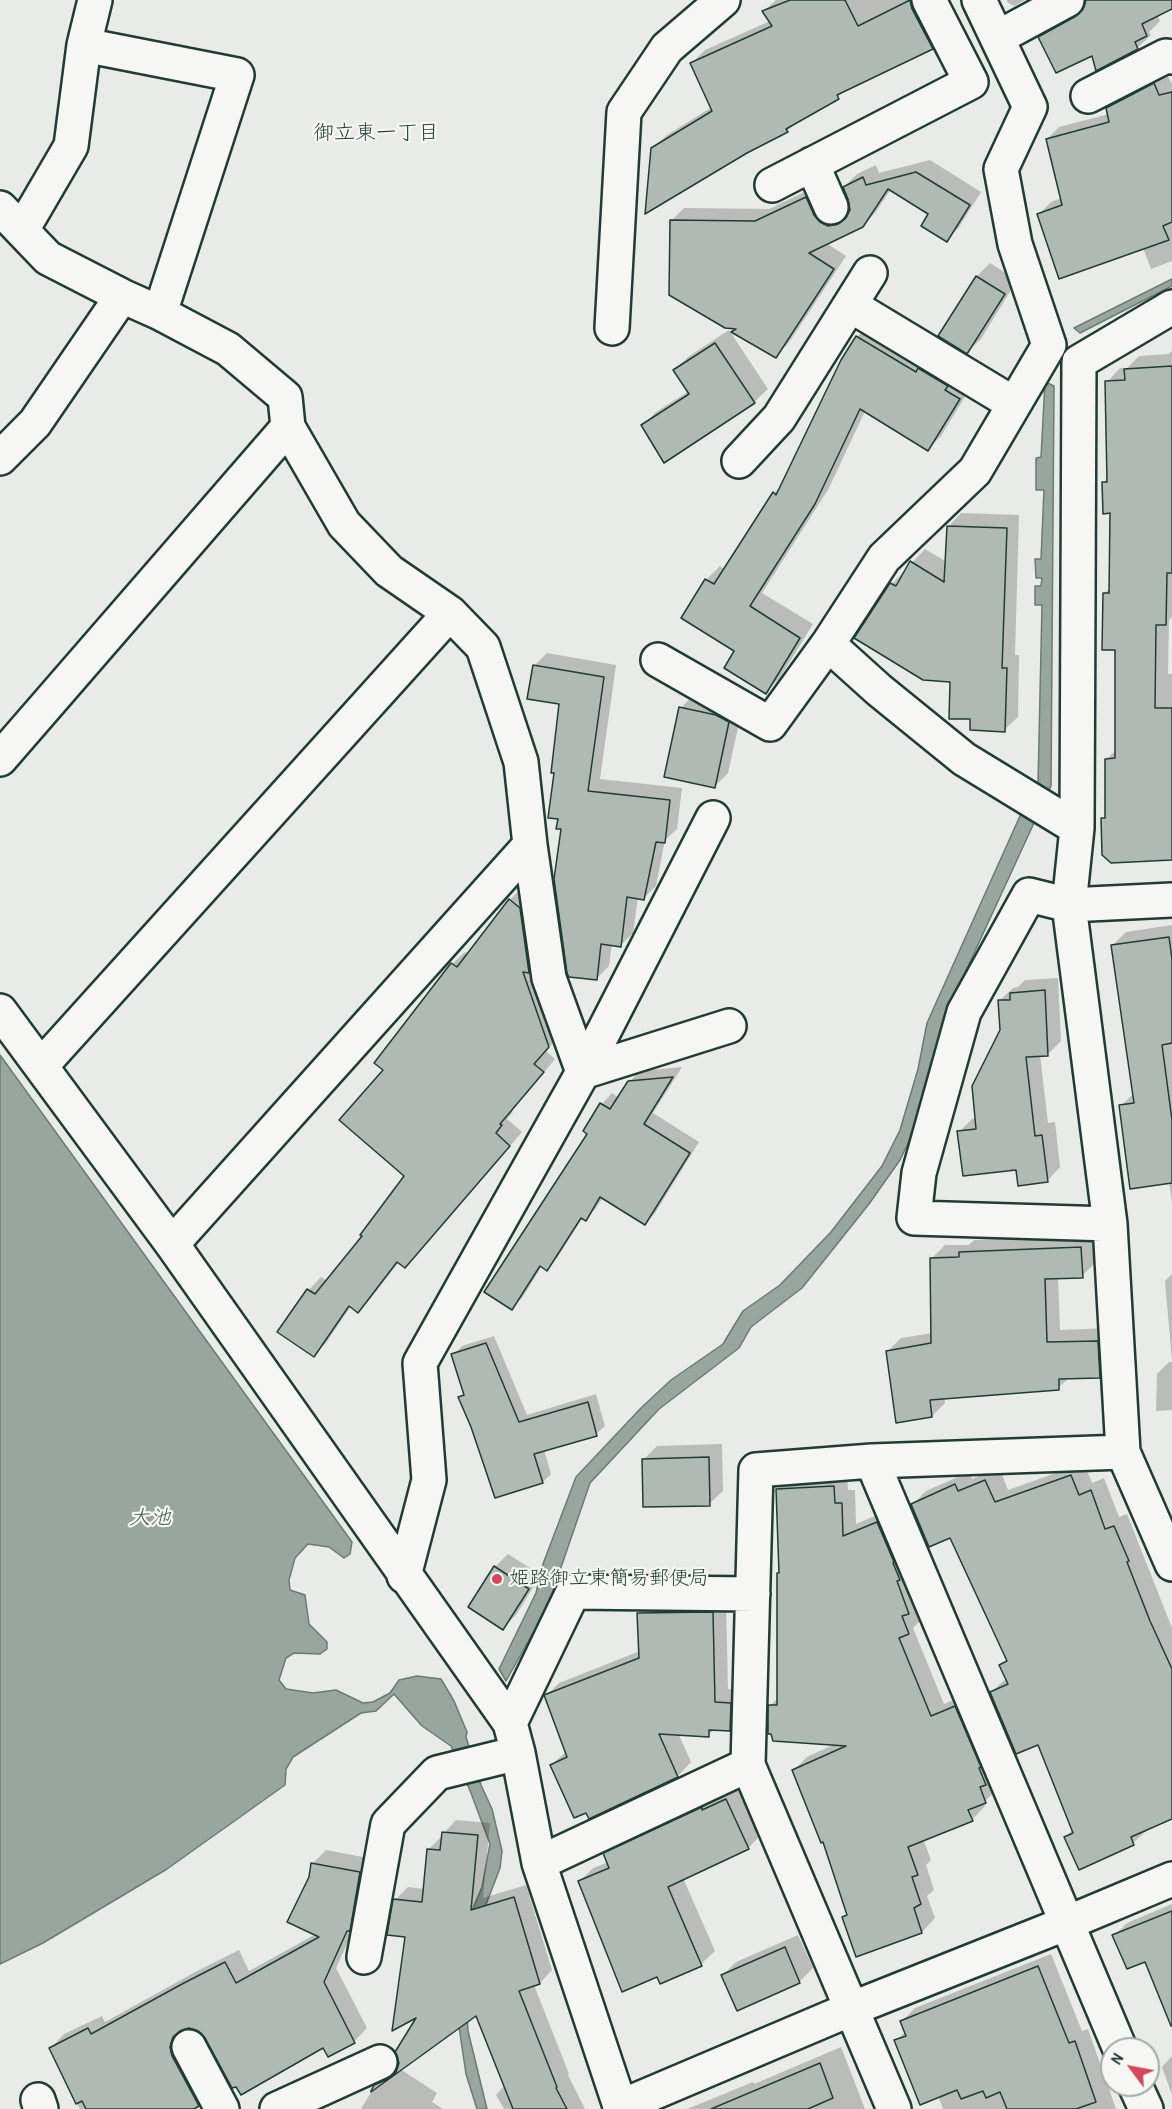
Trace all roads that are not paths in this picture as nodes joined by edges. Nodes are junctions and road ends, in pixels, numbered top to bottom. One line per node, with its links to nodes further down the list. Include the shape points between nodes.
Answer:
1 (95, 0): 7 (street)
2 (723, 0): 19 (street, via 667,48 624,112)
3 (929, 0): 10 (street, via 971,82)
4 (979, 0): 6 (street)
5 (1067, 0): 6 (street)
6 (997, 38): 20 (street, via 1030,107 1001,170 1015,244)
7 (84, 45): 13 (street, via 71,146); 18 (street, via 237,75)
8 (1172, 57): 9 (street, via 1166,56)
9 (1088, 96)
10 (812, 164): 11 (street); 12 (street)
11 (772, 185)
12 (831, 207)
13 (11, 219): 15 (street, via 48,258)
14 (870, 273): 16 (street)
15 (122, 296): 18 (street); 24 (street, via 35,423)
16 (850, 305): 22 (street); 25 (street, via 779,418)
17 (1172, 307): 21 (street)
18 (160, 313): 23 (street, via 228,349 285,397)
19 (612, 328)
20 (1049, 345): 21 (street); 22 (street)
21 (1079, 362): 31 (street)
22 (1014, 404): 27 (street, via 975,471 884,558)
23 (288, 427): 26 (street, via 345,525 389,571); 29 (street)
24 (0, 458)
25 (739, 461)
26 (450, 613): 32 (street, via 483,647 521,762); 37 (street)
27 (828, 644): 28 (street, via 770,724); 31 (street, via 964,759)
28 (658, 660)
29 (0, 759)
30 (713, 818): 38 (street)
31 (1077, 828): 34 (street)
32 (530, 845): 38 (street, via 549,978); 40 (street)
33 (1172, 900): 34 (street)
34 (1069, 905): 39 (street); 39 (street, via 1029,895 964,1012 920,1173 914,1218)
35 (0, 1011): 37 (street)
36 (729, 1026): 38 (street)
37 (41, 1066): 40 (street)
38 (583, 1072): 44 (street, via 420,1363 429,1480)
39 (1110, 1224): 41 (street)
40 (172, 1244): 44 (street)
41 (1124, 1452): 42 (street); 43 (street)
42 (872, 1461): 45 (street, via 756,1470); 50 (street)
43 (1172, 1564)
44 (404, 1576): 46 (street)
45 (753, 1594): 46 (street, via 573,1592); 47 (street)
46 (514, 1738): 48 (street); 51 (street, via 437,1773 388,1824)
47 (748, 1765): 48 (street); 52 (street)
48 (539, 1863): 57 (street)
49 (1172, 1879): 50 (street)
50 (1067, 1923): 52 (street); 53 (street)
51 (364, 1957)
52 (851, 2009): 57 (street); 59 (street)
53 (1115, 2037)
54 (189, 2047): 58 (street)
55 (380, 2062): 56 (street)
56 (290, 2107)
57 (620, 2108)
58 (222, 2109)
59 (894, 2109)

